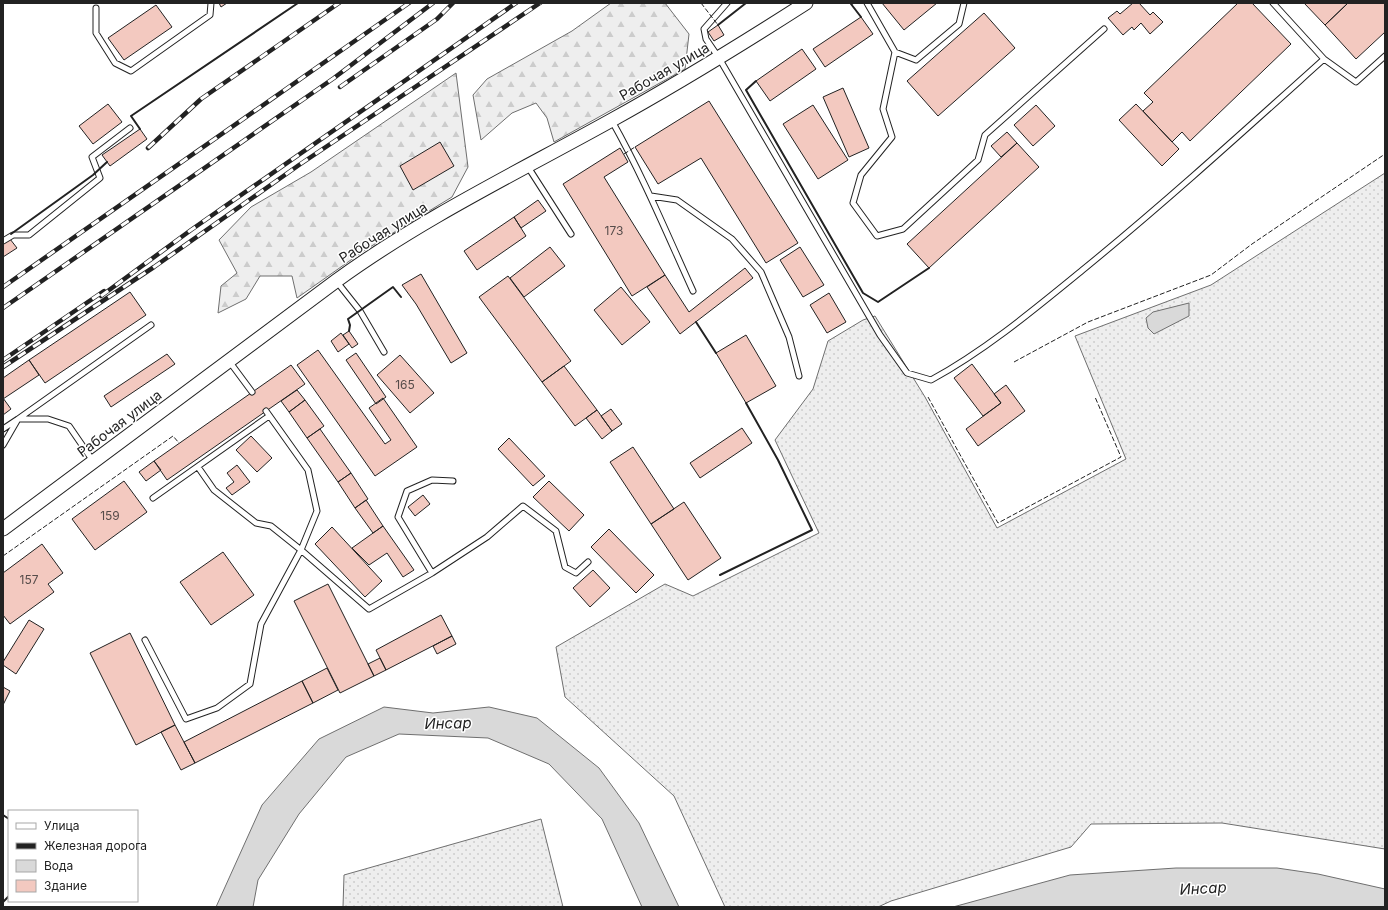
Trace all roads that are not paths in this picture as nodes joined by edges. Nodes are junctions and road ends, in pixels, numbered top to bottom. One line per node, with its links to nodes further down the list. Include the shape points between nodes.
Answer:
1 (211, 3): 7 (lane, via 210,15 131,71 115,63 96,33)
2 (727, 3): 11 (lane, via 704,29 706,39)
3 (806, 3): 11 (street, Рабочая улица)
4 (867, 3): 9 (lane)
5 (964, 3): 9 (lane, via 959,24 916,60)
6 (1273, 3): 12 (lane)
7 (96, 8)
8 (1104, 29): 9 (lane, via 986,135 978,160 903,228 877,236 852,203 861,175 892,137 883,109)
9 (895, 52)
10 (1385, 56): 12 (lane, via 1356,82)
11 (719, 58): 12 (lane, via 880,335 907,373 931,380 959,365 1059,289 1159,207); 13 (street, Рабочая улица)
12 (1324, 59)
13 (611, 121): 15 (street, Рабочая улица); 16 (lane)
14 (130, 128): 18 (lane, via 92,157 100,178 29,235 13,235)
15 (528, 166): 17 (lane); 19 (street, Рабочая улица, via 389,244)
16 (651, 196): 20 (lane); 24 (lane, via 677,200 732,239 761,272 789,337)
17 (571, 234)
18 (3, 241)
19 (336, 281): 22 (lane, via 360,311); 23 (street, Рабочая улица)
20 (693, 291)
21 (151, 325): 26 (lane)
22 (384, 352)
23 (229, 360): 25 (lane); 29 (street, Рабочая улица)
24 (799, 376)
25 (252, 392)
26 (18, 419): 27 (lane); 28 (lane); 29 (lane, via 48,419 69,426)
27 (3, 429)
28 (3, 445)
29 (94, 462): 33 (street, Рабочая улица)
30 (198, 467): 32 (lane); 34 (lane, via 214,490 256,523 271,526); 34 (lane, via 268,414 308,470 317,511)
31 (453, 481): 36 (lane, via 432,480 407,491 398,517)
32 (152, 498)
33 (3, 529)
34 (301, 550): 36 (lane, via 369,609); 37 (lane, via 261,624 250,684 217,708 186,719)
35 (588, 562): 36 (lane, via 576,573 566,567 556,531 523,506 487,537)
36 (432, 574)
37 (145, 640)

